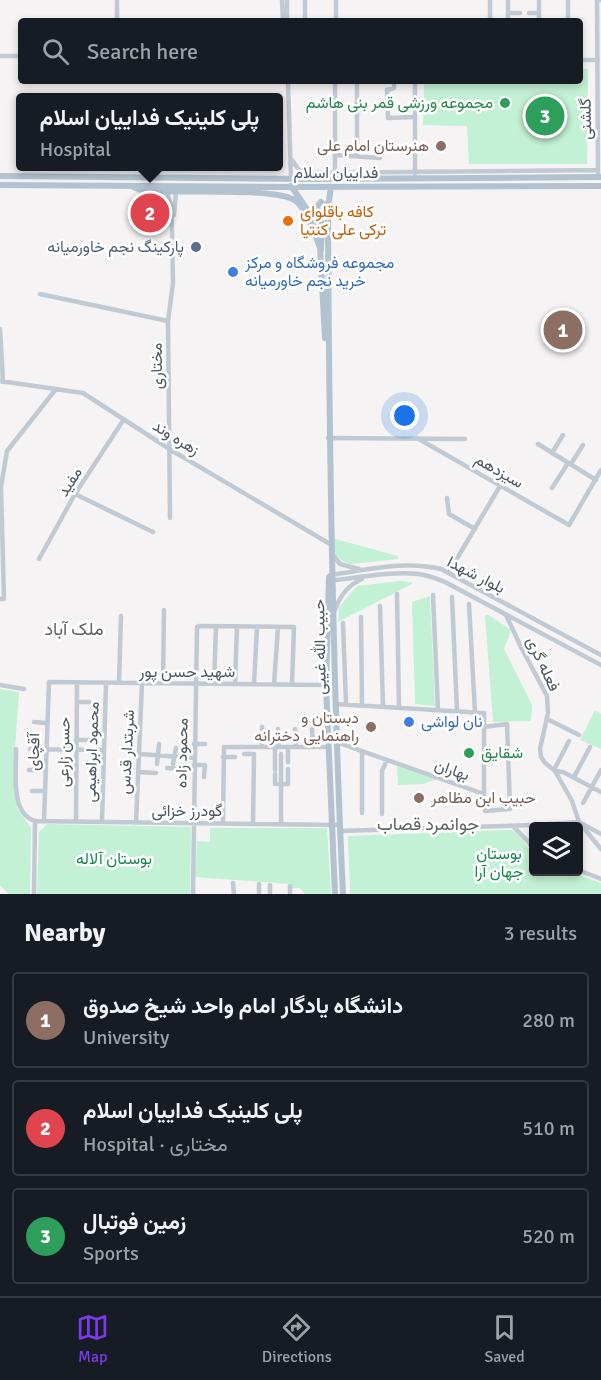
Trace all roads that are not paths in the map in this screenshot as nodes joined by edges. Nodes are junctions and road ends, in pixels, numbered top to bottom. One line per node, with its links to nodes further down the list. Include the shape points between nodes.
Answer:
1 (117, 0): 15 (street)
2 (282, 0): 16 (street)
3 (287, 0): 17 (street)
4 (305, 0): 18 (street)
5 (336, 0): 19 (street)
6 (490, 0): 20 (street)
7 (508, 0): 12 (street)
8 (539, 0): 11 (street)
9 (568, 0): 23 (street)
10 (599, 0): 26 (street, گلشنی)
11 (539, 13): 14 (street); 22 (street)
12 (508, 14): 13 (street); 21 (street)
13 (520, 14)
14 (529, 14)
15 (117, 18)
16 (285, 18)
17 (285, 18)
18 (305, 18)
19 (336, 18)
20 (490, 18)
21 (508, 18)
22 (539, 18)
23 (568, 18)
24 (589, 27): 26 (street)
25 (591, 33): 26 (street)
26 (598, 34): 30 (street, گلشنی)
27 (0, 56): 28 (street)
28 (18, 56)
29 (583, 60): 30 (street)
30 (598, 60): 45 (street, گلشنی)
31 (288, 84): 38 (street)
32 (335, 84): 37 (street)
33 (357, 84): 39 (street)
34 (394, 84): 36 (street, via 394,88 387,90 388,118)
35 (415, 84): 36 (street)
36 (415, 117): 44 (street)
37 (335, 155): 39 (street); 43 (street)
38 (291, 156): 42 (street); 48 (street)
39 (357, 156): 40 (street)
40 (381, 158)
41 (157, 171): 47 (street)
42 (305, 173): 43 (street); 48 (street); 49 (street)
43 (335, 173): 44 (street)
44 (415, 175): 45 (main road, فداییان اسلام); 49 (main road, فداییان اسلام)
45 (599, 175)
46 (0, 176): 47 (main road, فداییان اسلام)
47 (157, 178): 48 (main road, فداییان اسلام)
48 (291, 179): 49 (main road, فداییان اسلام); 53 (main road)
49 (314, 179)
50 (0, 184): 51 (main road, فداییان اسلام)
51 (128, 185): 53 (main road, فداییان اسلام); 55 (main road)
52 (601, 186): 54 (main road, فداییان اسلام)
53 (291, 187): 54 (main road, فداییان اسلام); 59 (main road, حبیب الله غیبی, via 312,218)
54 (331, 187): 57 (main road, حبیب الله غیبی)
55 (167, 193): 56 (main road); 58 (street, مختاری)
56 (176, 193): 58 (street, مختاری); 59 (main road, via 219,191 287,196 298,202)
57 (328, 208): 59 (main road, via 318,203); 63 (main road, حبیب الله غیبی)
58 (172, 227): 61 (street, مختاری, via 173,283)
59 (321, 250): 63 (main road, حبیب الله غیبی, via 323,329)
60 (40, 294): 61 (street, مختاری)
61 (168, 321): 73 (street, مختاری)
62 (0, 329): 64 (street)
63 (328, 347): 68 (main road, حبیب الله غیبی)
64 (1, 381): 65 (street, زهره وند)
65 (56, 389): 66 (street, زهره وند, via 83,393); 75 (street)
66 (124, 419): 73 (street, زهره وند); 82 (street, مفید)
67 (563, 435): 76 (street)
68 (328, 438): 69 (street); 87 (main road, حبیب الله غیبی)
69 (417, 438): 70 (street); 80 (street, سیزدهم)
70 (465, 439)
71 (538, 444): 76 (street)
72 (583, 445): 77 (street)
73 (171, 450): 84 (street, مختاری); 87 (street, زهره وند)
74 (0, 451): 75 (street)
75 (7, 452): 97 (street, via 1,487)
76 (552, 453): 77 (street)
77 (569, 463): 79 (street); 81 (street)
78 (601, 470): 79 (street)
79 (596, 480): 80 (street, سیزدهم, via 569,525)
80 (500, 486): 85 (street)
81 (552, 488)
82 (75, 494): 86 (street); 89 (street, مفید)
83 (447, 498): 85 (street, via 449,514)
84 (170, 518)
85 (474, 529): 91 (street)
86 (153, 532)
87 (330, 544): 88 (main road, حبیب الله غیبی); 93 (main road, حبیب الله غیبی)
88 (332, 554): 90 (street, via 346,567); 93 (main road, حبیب الله غیبی)
89 (39, 559)
90 (367, 570): 91 (street, بلوار شهدا, via 416,564); 93 (street, بلوار شهدا)
91 (449, 572): 100 (street, بلوار شهدا)
92 (364, 577): 93 (street, بلوار شهدا); 102 (street, via 342,595); 103 (street, بلوار شهدا, via 433,577)
93 (331, 578): 102 (main road, حبیب الله غیبی); 113 (main road, حبیب الله غیبی)
94 (397, 594): 138 (street)
95 (433, 594): 139 (street)
96 (452, 597): 140 (street)
97 (2, 599)
98 (469, 604): 141 (street)
99 (380, 606): 137 (street)
100 (511, 606): 103 (street); 115 (street, بلوار شهدا)
101 (164, 610): 122 (street)
102 (333, 614): 114 (main road, حبیب الله غیبی)
103 (507, 615): 111 (street, بلوار شهدا); 112 (street, فعله گری)
104 (121, 616): 120 (street)
105 (361, 617): 136 (street)
106 (344, 623): 135 (street)
107 (216, 626): 108 (street); 123 (street, محمود زاده, via 198,626); 124 (street)
108 (237, 626): 109 (street); 125 (street)
109 (257, 627): 110 (street); 126 (street)
110 (278, 627): 127 (street); 128 (street, via 295,628)
111 (528, 627): 112 (street); 116 (street, بلوار شهدا)
112 (516, 633): 142 (street, فعله گری, via 547,696)
113 (326, 650): 114 (main road); 130 (main road, حبیب الله غیبی)
114 (334, 650): 134 (main road, حبیب الله غیبی)
115 (601, 655)
116 (601, 665)
117 (48, 683): 118 (street, شهید حسن پور); 144 (street, آقچای)
118 (77, 683): 119 (street, شهید حسن پور); 132 (street, حسن زارعی)
119 (106, 683): 120 (street, شهید حسن پور); 170 (street, محمود ابراهیمی)
120 (119, 683): 121 (street, شهید حسن پور)
121 (142, 683): 122 (street, شهید حسن پور); 172 (street, شربتدار قدس)
122 (163, 683): 123 (street, شهید حسن پور)
123 (196, 684): 124 (street, شهید حسن پور); 156 (street, محمود زاده)
124 (214, 684): 125 (street, شهید حسن پور)
125 (235, 684): 126 (street, شهید حسن پور)
126 (254, 684): 127 (street, شهید حسن پور)
127 (274, 684): 128 (street, شهید حسن پور)
128 (292, 684): 130 (street, شهید حسن پور)
129 (0, 685): 131 (street)
130 (326, 685): 163 (main road, حبیب الله غیبی)
131 (24, 689)
132 (77, 702): 133 (street); 151 (street, حسن زارعی)
133 (89, 702)
134 (335, 704): 135 (street); 154 (main road, حبیب الله غیبی)
135 (346, 705): 136 (street)
136 (362, 706): 137 (street)
137 (382, 707): 138 (street)
138 (399, 708): 139 (street)
139 (438, 710): 140 (street)
140 (457, 711): 141 (street)
141 (475, 712): 146 (street, بهاران, via 484,713)
142 (547, 719): 150 (street); 189 (street, فعله گری, via 541,756)
143 (34, 722): 144 (street)
144 (46, 723): 168 (street, آقچای)
145 (262, 727): 158 (street)
146 (484, 727): 204 (street, بهاران); 204 (street, via 507,724 510,809 485,811)
147 (278, 729): 159 (street)
148 (295, 729): 161 (street)
149 (312, 729): 162 (street)
150 (579, 735)
151 (76, 740): 152 (street); 169 (street, حسن زارعی)
152 (87, 740)
153 (569, 741): 189 (street)
154 (336, 742): 171 (street, بهاران); 223 (main road, حبیب الله غیبی)
155 (159, 744): 175 (street)
156 (194, 744): 157 (street); 179 (street, محمود زاده)
157 (205, 744)
158 (262, 747): 159 (street); 177 (street, via 224,747)
159 (277, 747): 160 (street); 197 (street, via 275,784)
160 (288, 747): 161 (street); 181 (street)
161 (296, 747): 162 (street)
162 (313, 747): 163 (street)
163 (329, 747): 219 (main road, حبیب الله غیبی)
164 (590, 747): 196 (street)
165 (176, 748): 176 (street)
166 (16, 749): 208 (street, via 19,805 25,816)
167 (30, 749): 168 (street)
168 (46, 749): 169 (street); 188 (street, آقچای)
169 (76, 750): 170 (street); 210 (street, حسن زارعی)
170 (104, 750): 211 (street, محمود ابراهیمی)
171 (362, 751): 180 (street, بهاران); 206 (street)
172 (139, 754): 175 (street); 191 (street, شربتدار قدس)
173 (244, 754): 193 (street, via 254,754)
174 (281, 754): 197 (street)
175 (158, 755): 176 (street); 182 (street)
176 (174, 756): 179 (street); 183 (street)
177 (223, 757): 178 (street); 215 (street)
178 (235, 757)
179 (194, 758): 185 (street, محمود زاده)
180 (387, 760): 204 (street, بهاران); 207 (street, via 382,771)
181 (288, 762)
182 (157, 764)
183 (173, 764)
184 (167, 768): 185 (street)
185 (194, 768): 195 (street, via 205,765); 214 (street, محمود زاده)
186 (288, 769): 197 (street, via 288,784)
187 (29, 770): 188 (street)
188 (45, 770): 200 (street, آقچای)
189 (555, 770): 196 (street); 212 (street, فعله گری)
190 (601, 770): 198 (street)
191 (138, 772): 192 (street); 213 (street, شربتدار قدس)
192 (156, 772)
193 (253, 776): 194 (street); 203 (street)
194 (261, 776)
195 (204, 777)
196 (574, 777): 198 (street)
197 (281, 784): 217 (street)
198 (592, 787): 201 (street); 205 (street)
199 (32, 791): 200 (street)
200 (45, 791): 209 (street, آقچای)
201 (601, 792)
202 (246, 793): 203 (street)
203 (253, 794): 216 (street)
204 (484, 794)
205 (584, 804)
206 (362, 813)
207 (382, 814)
208 (35, 821): 209 (street, گودرز خزائی); 233 (street)
209 (44, 821): 210 (street, گودرز خزائی)
210 (76, 821): 211 (street, گودرز خزائی)
211 (102, 822): 213 (street, گودرز خزائی)
212 (579, 822)
213 (136, 823): 214 (street, گودرز خزائی)
214 (193, 823): 215 (street, گودرز خزائی); 234 (street, محمود زاده)
215 (223, 823): 216 (street, گودرز خزائی)
216 (253, 824): 217 (street, گودرز خزائی)
217 (281, 824): 219 (street, گودرز خزائی)
218 (583, 824): 224 (street)
219 (332, 825): 223 (street, گودرز خزائی); 239 (main road, حبیب الله غیبی)
220 (529, 825): 221 (street, گودرز خزائی)
221 (513, 826): 223 (street, گودرز خزائی); 225 (street)
222 (583, 827): 226 (street, فعله گری)
223 (340, 828): 240 (main road, حبیب الله غیبی)
224 (601, 834)
225 (529, 843)
226 (601, 849)
227 (583, 872): 228 (street)
228 (601, 879)
229 (233, 883): 235 (street)
230 (259, 884): 236 (street)
231 (270, 885): 237 (street)
232 (290, 886): 238 (street)
233 (34, 894)
234 (193, 894)
235 (234, 894)
236 (259, 894)
237 (270, 894)
238 (290, 894)
239 (335, 894)
240 (343, 894)

